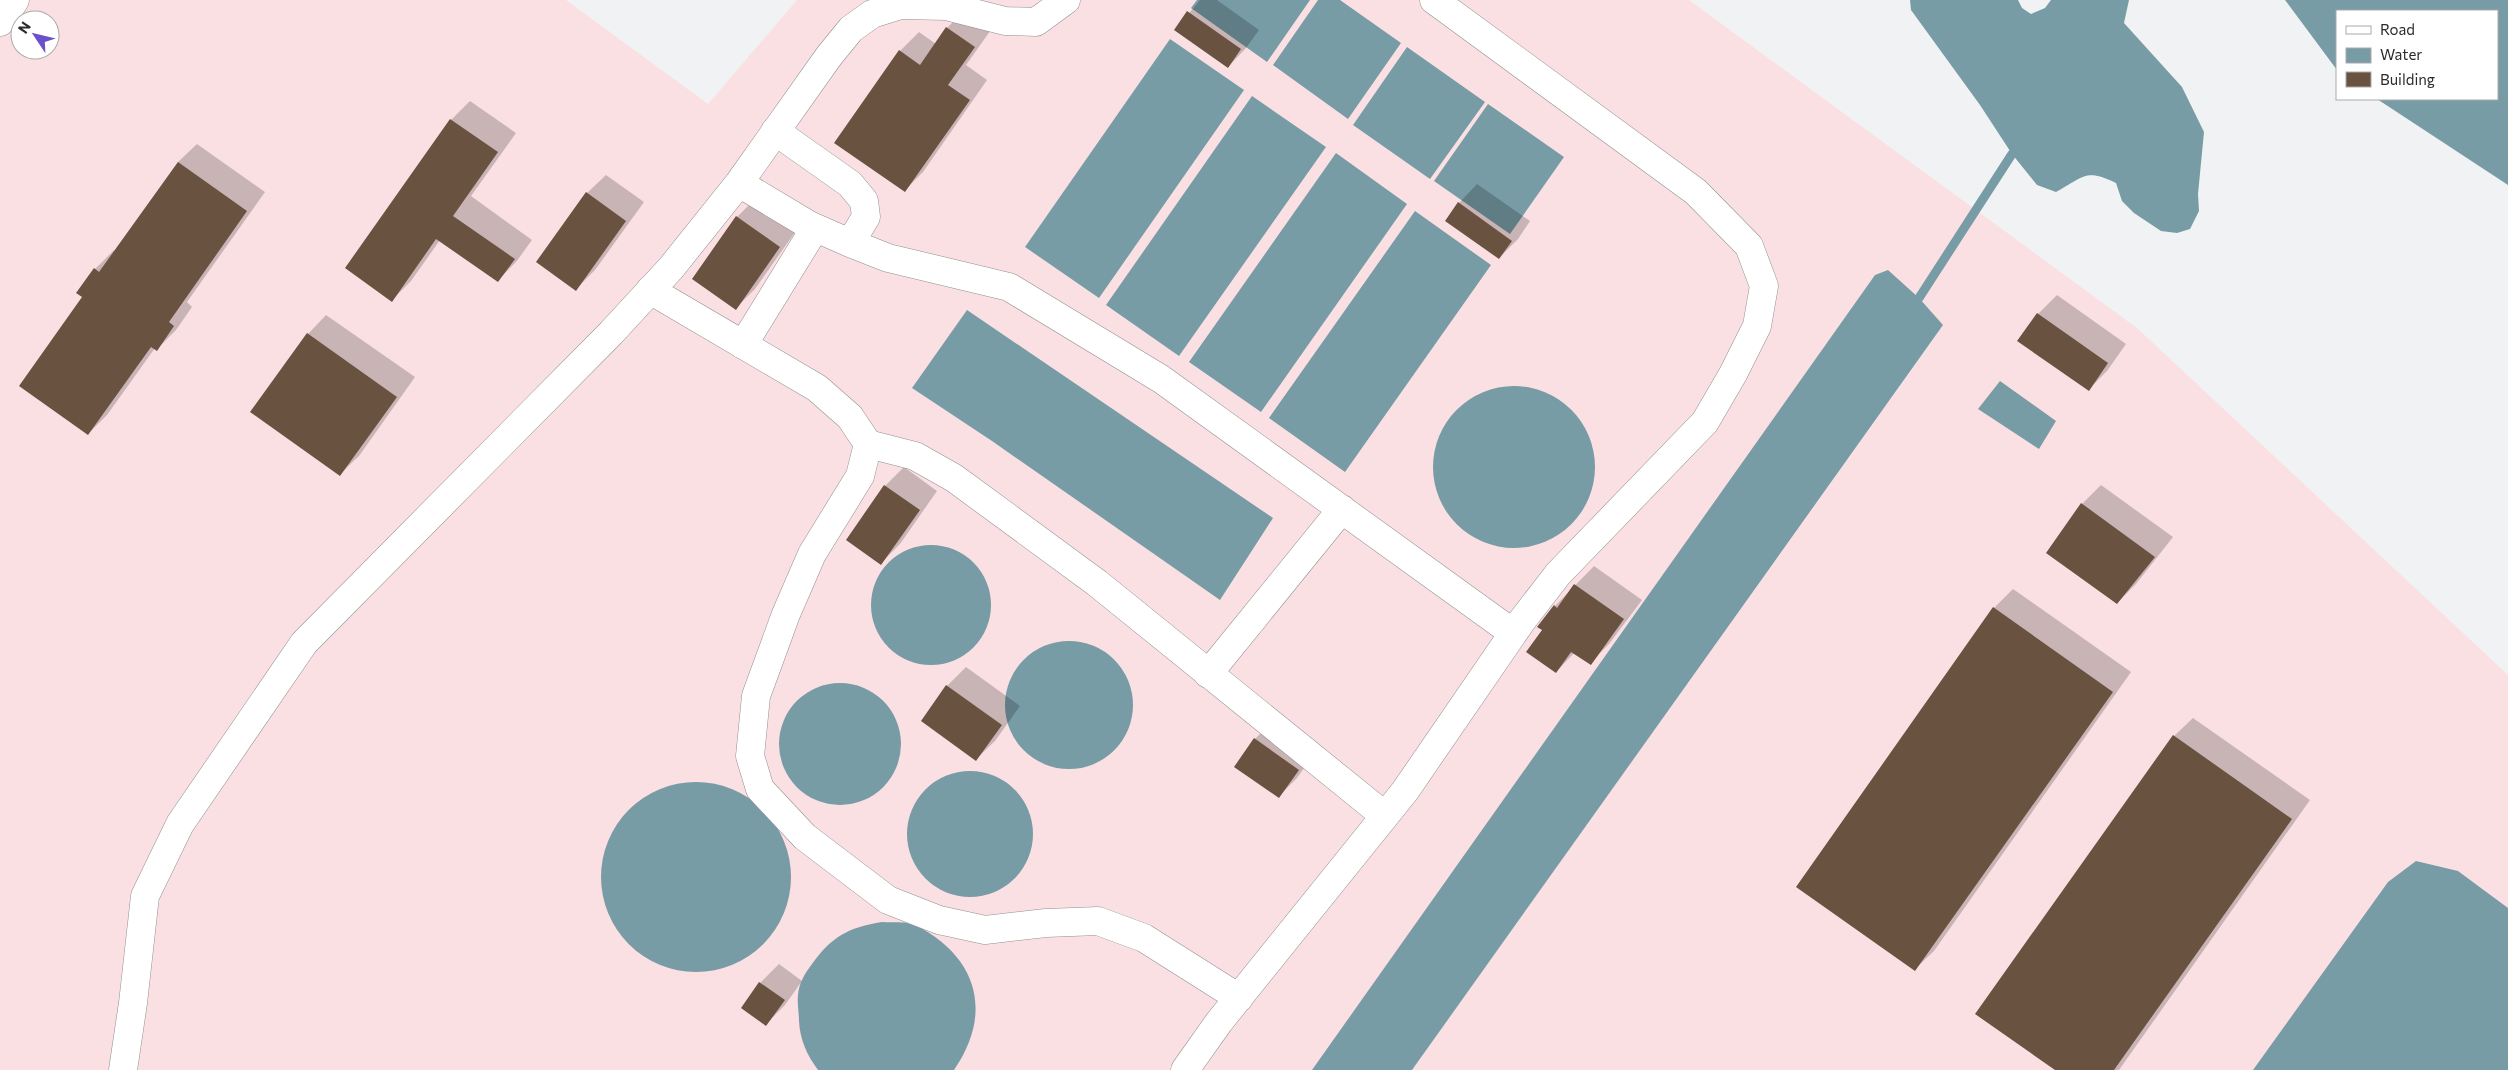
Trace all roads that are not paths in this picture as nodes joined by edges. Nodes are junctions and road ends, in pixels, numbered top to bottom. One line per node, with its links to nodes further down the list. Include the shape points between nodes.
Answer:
1 (15, 0): 4 (street)
2 (1066, 0): 5 (street, via 1036,22 1005,21 946,6 901,5 872,14 851,29)
3 (1434, 0): 13 (street, via 1696,192 1748,246 1764,286 1757,326 1705,422 1558,574)
4 (0, 22)
5 (776, 131): 6 (street); 8 (street, via 850,184 864,201 866,217)
6 (739, 183): 7 (street); 9 (street)
7 (815, 228): 8 (street); 10 (street)
8 (850, 243): 12 (street, via 888,258 1009,287 1161,379)
9 (650, 290): 10 (street); 17 (street, via 304,643 180,824 145,896)
10 (743, 345): 11 (street, via 817,388 850,418)
11 (868, 444): 14 (street, via 914,456 954,478 1097,583); 16 (street, via 860,476 812,554 756,696 750,756 760,789 805,837 888,900 939,920 985,930 1098,921 1144,938)
12 (1342, 509): 13 (street); 14 (street)
13 (1513, 633): 15 (street)
14 (1208, 674): 15 (street)
15 (1385, 816): 16 (street)
16 (1239, 998): 18 (street)
17 (123, 1070)
18 (1185, 1070)

